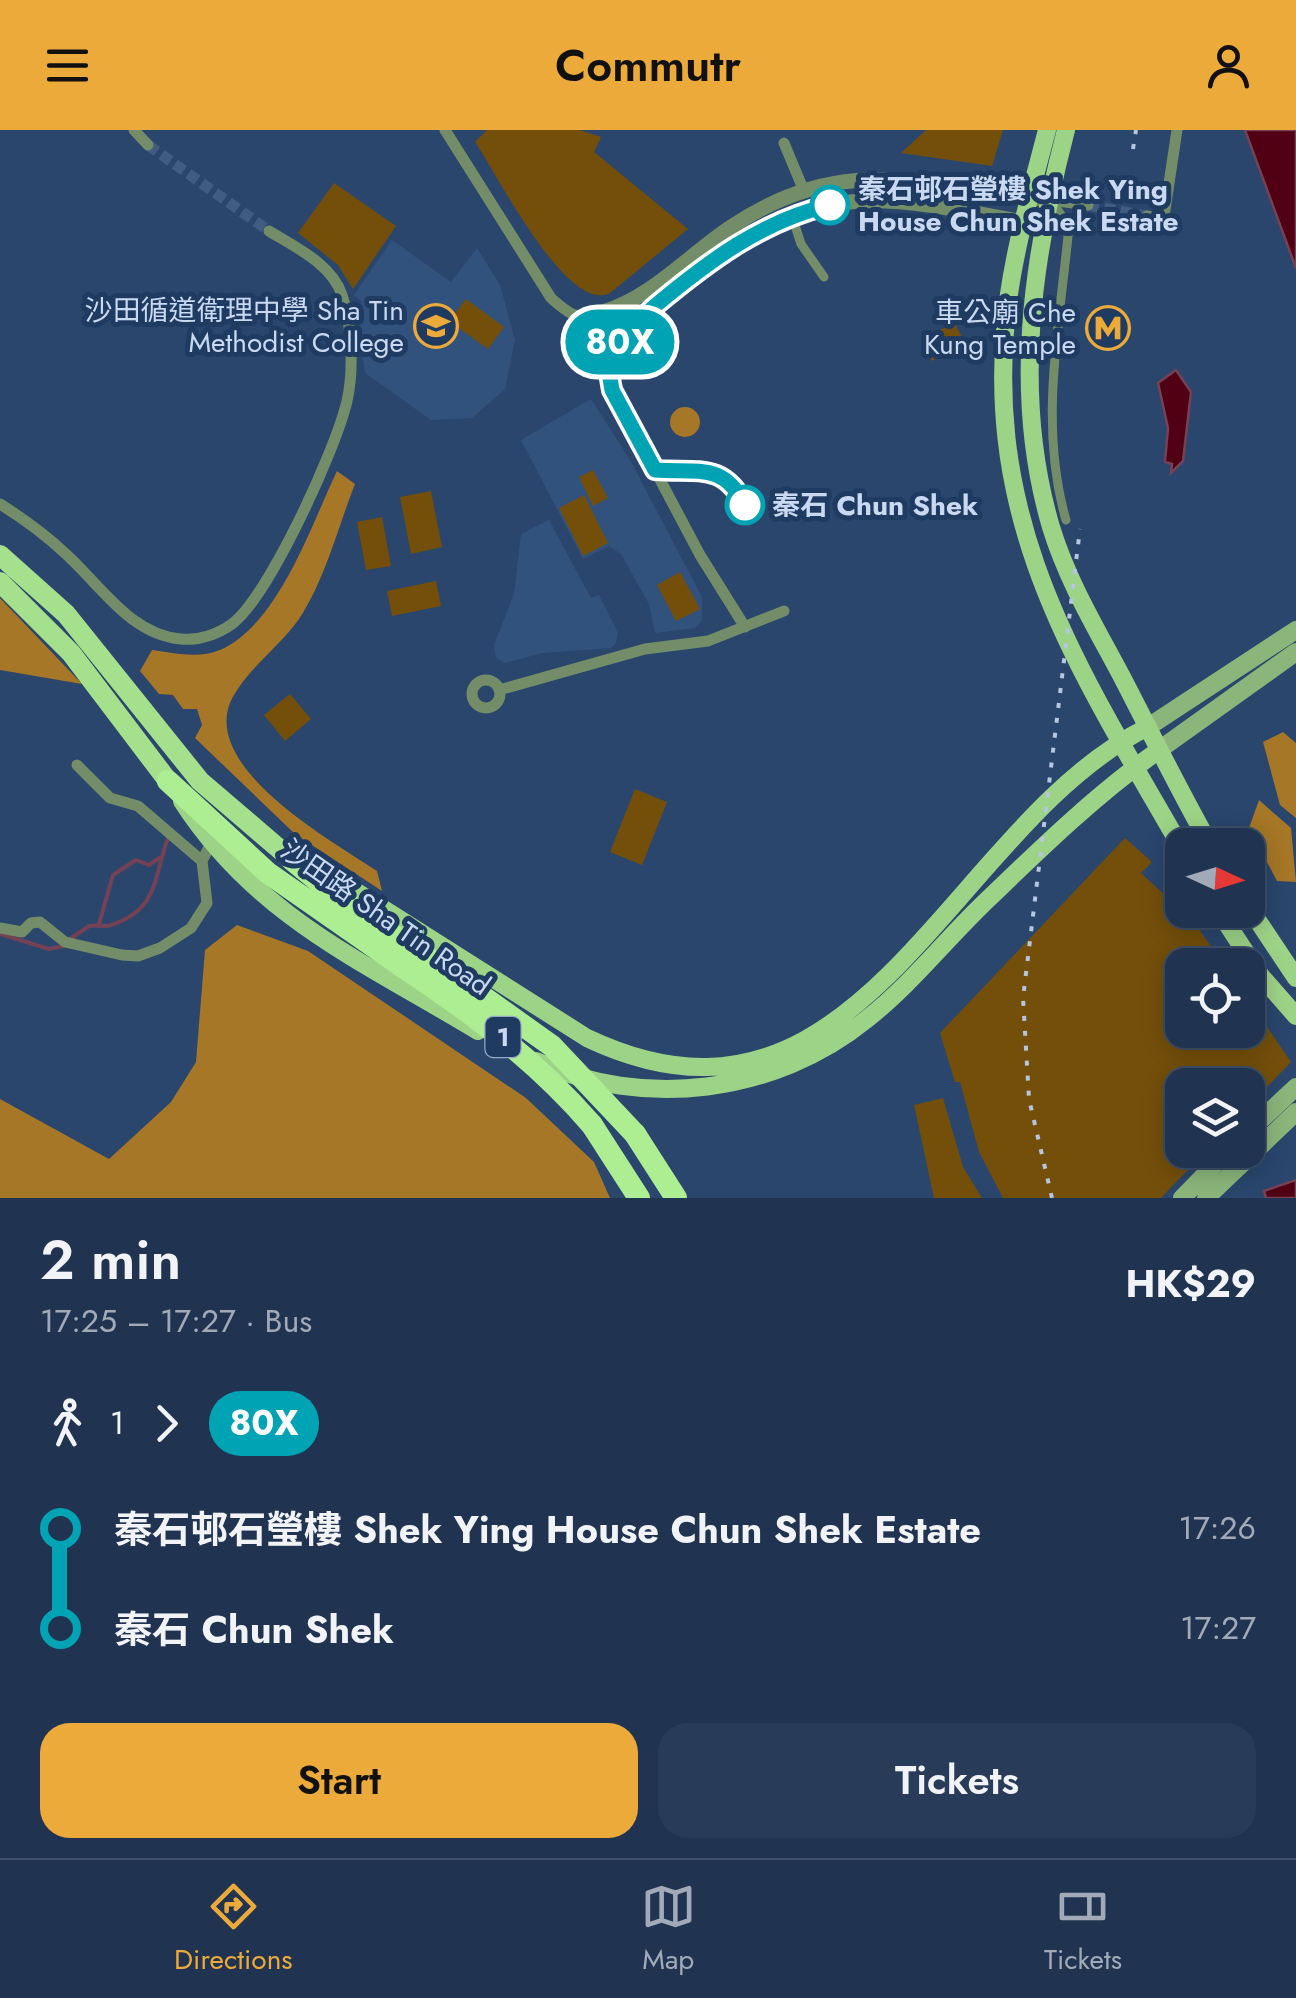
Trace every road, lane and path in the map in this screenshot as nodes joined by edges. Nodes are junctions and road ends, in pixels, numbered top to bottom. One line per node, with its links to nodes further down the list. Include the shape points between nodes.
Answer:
1 (134, 130): 7 (street)
2 (445, 130): 18 (street, via 551,298 578,317)
3 (1047, 130): 9 (main road)
4 (1066, 130): 10 (main road)
5 (1177, 130): 13 (street, via 1165,210 1161,219)
6 (784, 143): 8 (street)
7 (148, 145)
8 (804, 191): 9 (street, via 891,177); 18 (street, via 743,220 642,294)
9 (1030, 198): 10 (street); 14 (main road)
10 (1050, 200): 11 (street); 15 (main road); 21 (street, via 1069,226 1054,339)
11 (1088, 206)
12 (792, 216): 14 (street, via 830,205 892,202); 17 (street); 19 (street, via 722,254)
13 (1147, 216)
14 (1024, 223): 15 (street); 32 (main road, via 1009,294 1003,380 1012,483 1057,626)
15 (1044, 226): 21 (main road, via 1029,330)
16 (269, 230): 22 (street, via 335,280 350,377 330,450 246,610 200,638 156,632 126,614 67,554)
17 (824, 278)
18 (596, 315): 19 (street, via 621,321); 20 (street, via 586,338)
19 (622, 339): 20 (street)
20 (605, 350): 27 (street, via 612,390)
21 (1052, 461): 23 (street); 31 (main road, via 1065,568)
22 (0, 504)
23 (1066, 520)
24 (0, 555): 40 (highway, 1, via 66,614 200,780)
25 (0, 582): 36 (highway, 1, via 71,652)
26 (784, 612): 27 (street)
27 (745, 627): 30 (street)
28 (1296, 630): 31 (main road)
29 (1296, 652): 33 (main road)
30 (500, 690)
31 (1148, 726): 32 (main road); 33 (main road)
32 (1120, 740): 35 (main road); 40 (main road, via 1022,824 873,993 808,1039 734,1065 674,1067 621,1054)
33 (1159, 750): 35 (main road); 38 (main road)
34 (77, 765): 39 (street, via 110,798 138,806)
35 (1135, 766): 37 (main road); 39 (main road, via 852,1031 774,1071 667,1090 572,1078 506,1048 302,926)
36 (168, 781): 39 (main road); 50 (highway, 沙田路 Sha Tin Road / 1, bridge, via 268,873 503,1037 554,1082 592,1125)
37 (1170, 828)
38 (1201, 828)
39 (206, 852): 41 (street, via 208,891 201,915 178,938 138,956 66,942 40,922 22,932)
40 (291, 859): 51 (highway, 沙田路 Sha Tin Road / 1, bridge, via 552,1046 635,1134)
41 (0, 928)
42 (1230, 928): 45 (main road)
43 (1263, 928): 44 (main road)
44 (1296, 978)
45 (1296, 1016)
46 (1296, 1087): 48 (main road)
47 (1296, 1112): 49 (main road)
48 (1265, 1116)
49 (1213, 1190): 52 (main road)
50 (639, 1198)
51 (676, 1198)
52 (1182, 1198)

